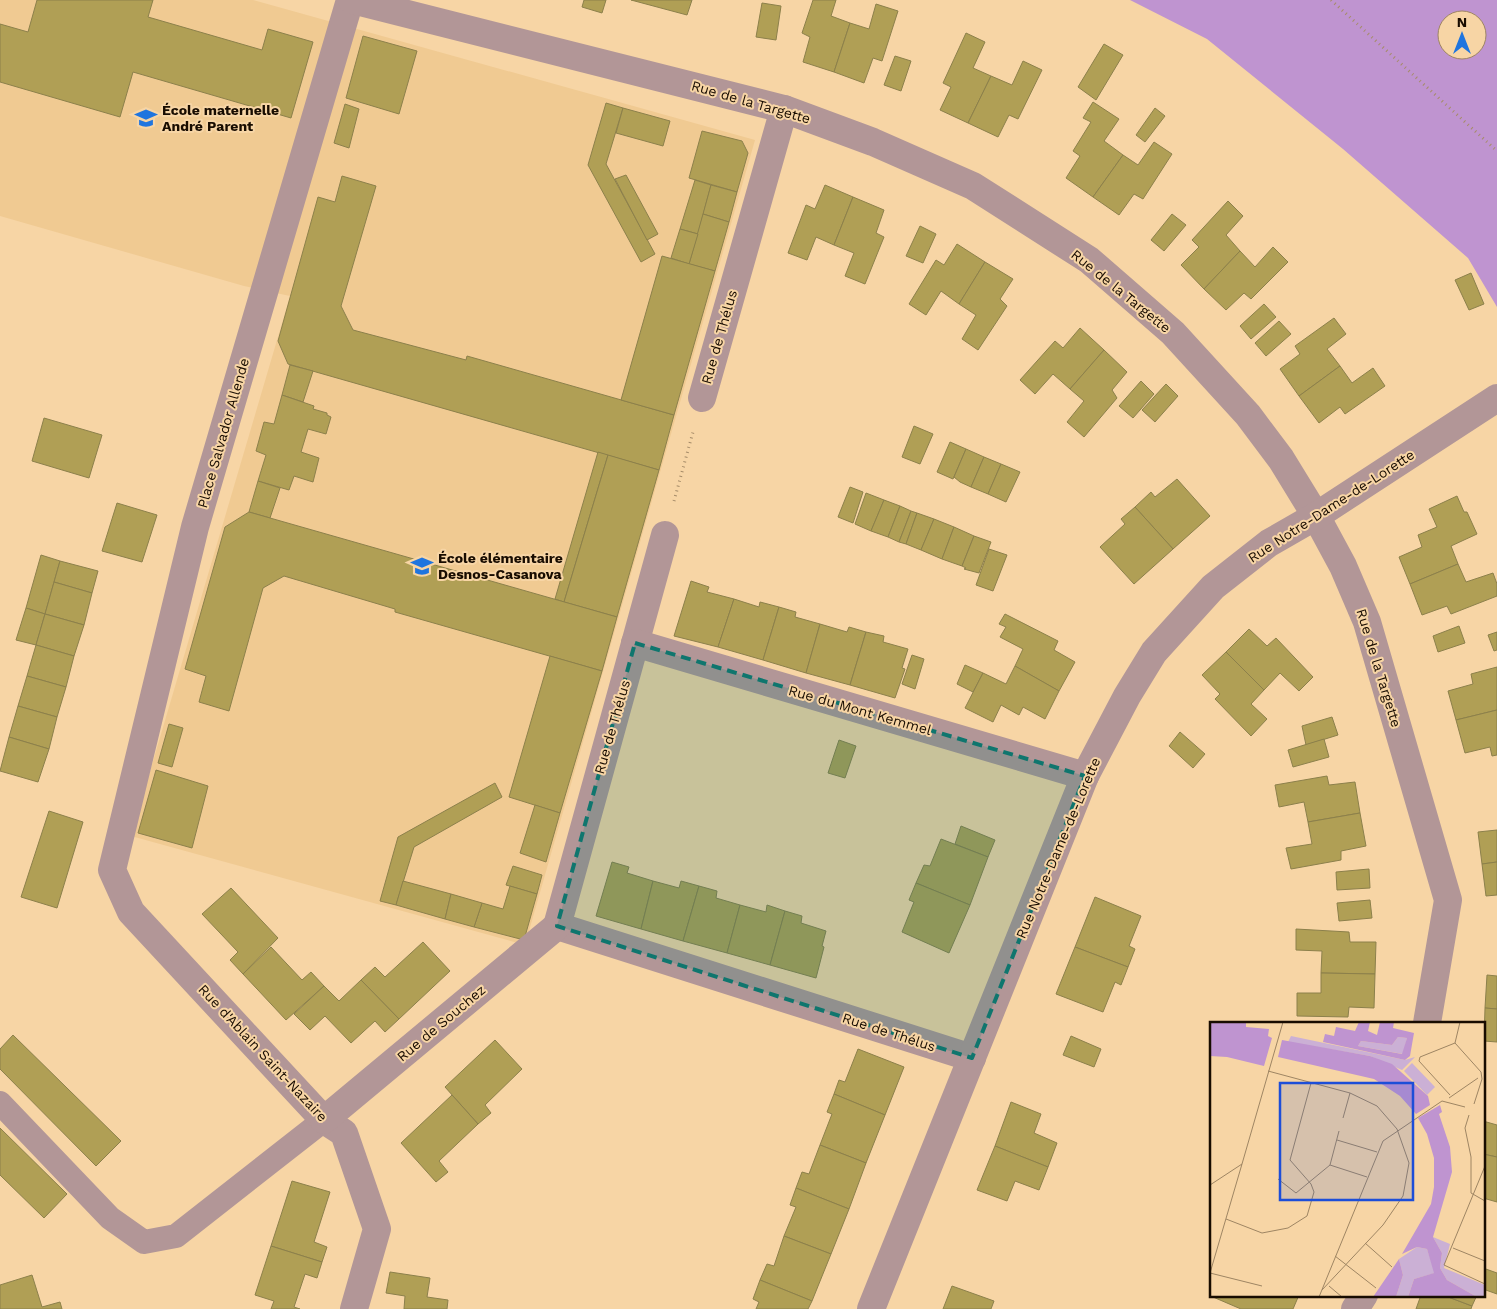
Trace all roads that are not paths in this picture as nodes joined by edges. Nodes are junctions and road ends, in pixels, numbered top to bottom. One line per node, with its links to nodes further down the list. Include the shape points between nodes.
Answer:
1 (351, 0): 2 (street, Rue de la Targette); 9 (street, Place Salvador Allende, via 195,527)
2 (784, 109): 3 (street, Rue de Thélus); 5 (street, Rue de la Targette, via 873,142 973,186 1089,260 1174,333 1248,416 1281,459)
3 (702, 398)
4 (1497, 398): 5 (street, Rue Notre-Dame-de-Lorette)
5 (1316, 516): 8 (street, Rue Notre-Dame-de-Lorette, via 1269,543 1213,587 1154,652); 11 (street, Rue de la Targette, via 1343,566 1367,622 1448,900)
6 (665, 535): 7 (street, Rue de Thélus)
7 (635, 643): 8 (street, Rue du Mont Kemmel); 10 (street, Rue de Thélus)
8 (1085, 776): 12 (street, Rue Notre-Dame-de-Lorette)
9 (112, 870): 14 (street, Rue d'Ablain Saint-Nazaire, via 131,912)
10 (557, 926): 12 (street, Rue de Thélus); 14 (street, Rue de Souchez)
11 (1427, 1022)
12 (972, 1058): 17 (street, Rue Notre-Dame-de-Lorette)
13 (0, 1103): 14 (lane, via 110,1218 144,1242 176,1236)
14 (324, 1120): 16 (street, Rue d'Ablain Saint-Nazaire, via 344,1133 377,1229)
15 (1363, 1296): 18 (street)
16 (354, 1309)
17 (871, 1309)
18 (1355, 1309)

